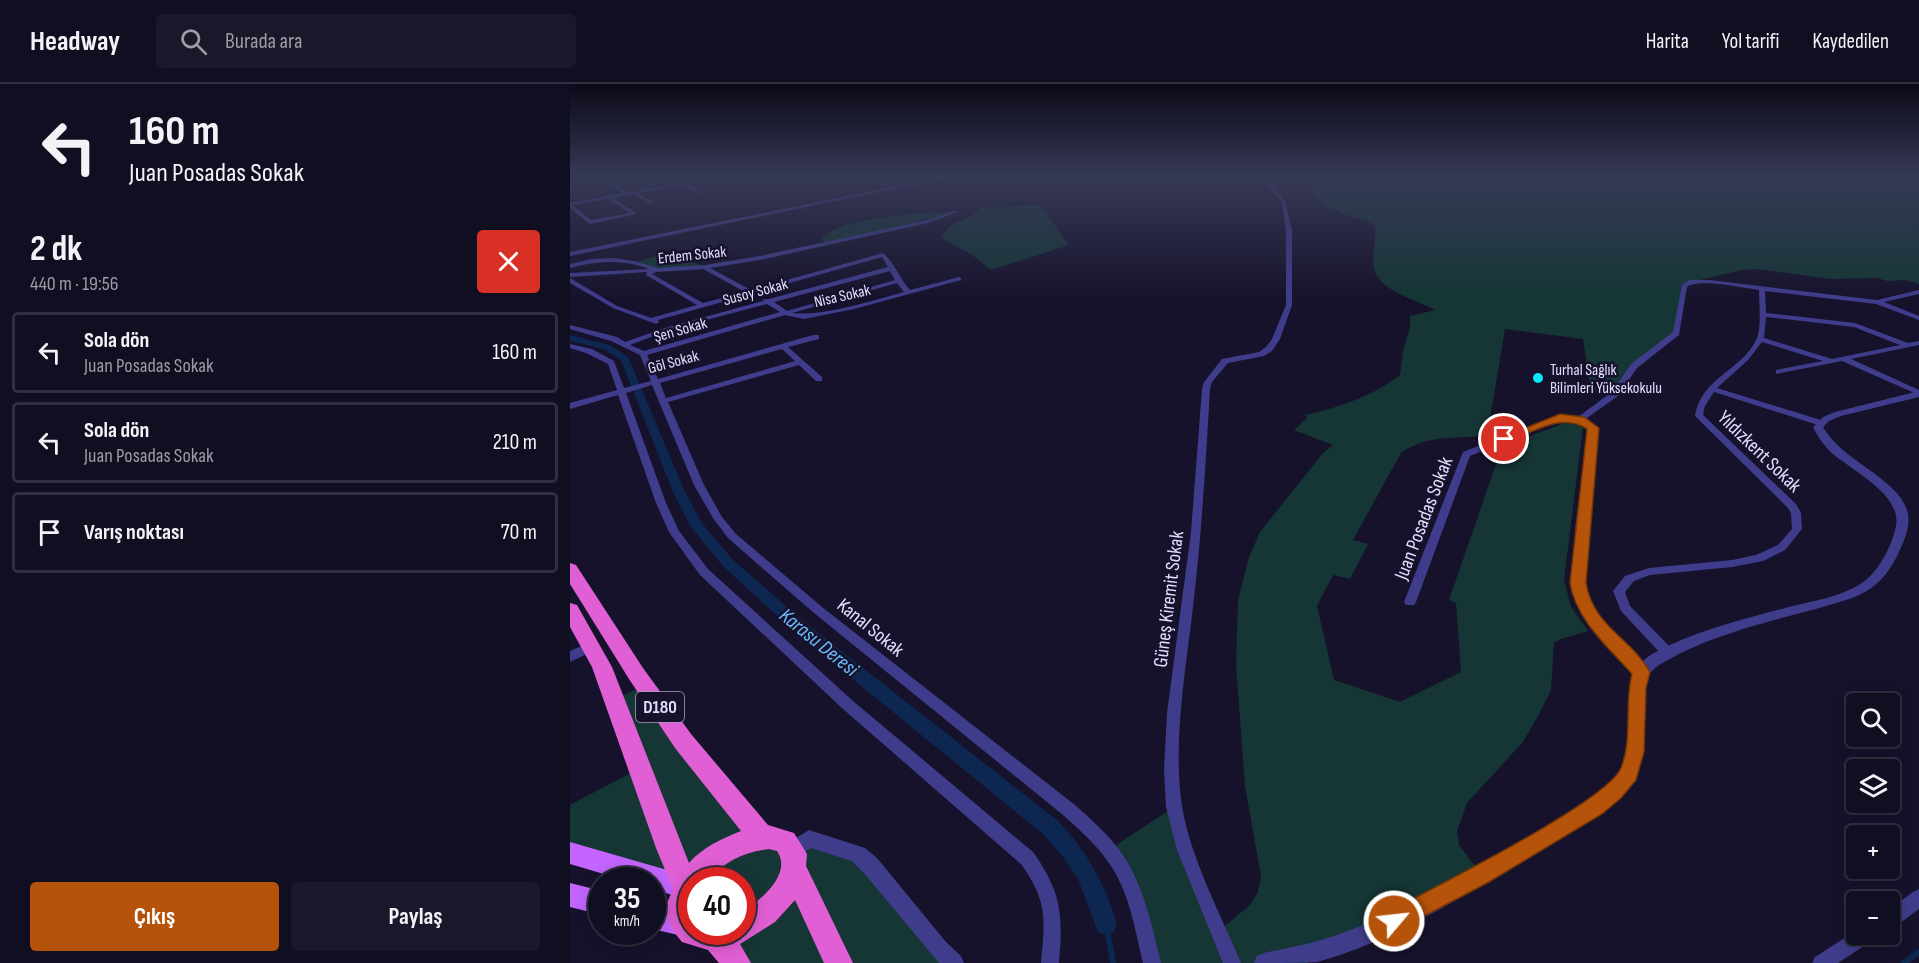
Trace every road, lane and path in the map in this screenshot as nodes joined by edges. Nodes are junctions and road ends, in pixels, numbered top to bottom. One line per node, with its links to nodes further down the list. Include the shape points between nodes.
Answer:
1 (584, 217): 2 (street, via 590,222)
2 (618, 217)
3 (752, 217): 6 (street)
4 (940, 217): 8 (street, Erdem Sokak, via 768,257)
5 (1287, 217): 74 (street, Güneş Kiremit Sokak, via 1289,305 1276,339 1261,354 1225,361 1206,389 1195,543 1174,713 1174,807 1185,850)
6 (570, 254)
7 (570, 266): 10 (street, via 621,258 656,269)
8 (705, 267): 10 (street, Erdem Sokak); 16 (street, Nisa Sokak)
9 (893, 268): 14 (street); 16 (street, via 883,255); 19 (street, Susoy Sokak)
10 (651, 272): 11 (street, Erdem Sokak); 21 (street, via 650,277)
11 (570, 275)
12 (958, 279): 17 (street, Nisa Sokak)
13 (570, 280): 25 (street, via 615,307)
14 (897, 281): 17 (street); 22 (street, Şen Sokak)
15 (1762, 288): 20 (street); 23 (street); 47 (street, via 1686,283 1677,333 1634,366 1615,394)
16 (750, 292): 19 (street, Nisa Sokak); 21 (street)
17 (908, 292): 22 (street, Nisa Sokak, via 813,316)
18 (1919, 292): 20 (street)
19 (769, 302): 22 (street, Nisa Sokak); 27 (street, Susoy Sokak)
20 (1877, 302): 24 (street)
21 (701, 305): 25 (street)
22 (786, 313): 35 (street, Şen Sokak)
23 (1761, 314): 29 (street); 32 (street, via 1855,325)
24 (1919, 318)
25 (651, 320): 27 (street)
26 (570, 327): 31 (street)
27 (670, 328): 31 (street, Susoy Sokak)
28 (816, 337): 34 (street, Göl Sokak)
29 (1761, 339): 37 (street); 42 (street, Yıldızkent Sokak)
30 (1919, 343): 32 (street)
31 (626, 344): 35 (street)
32 (1907, 345): 36 (street)
33 (570, 346): 43 (street, via 611,363)
34 (783, 346): 38 (street); 41 (street, Göl Sokak)
35 (643, 354): 41 (street, Kanal Sokak)
36 (1844, 358): 37 (street); 44 (street)
37 (1833, 361): 39 (street)
38 (800, 362): 40 (street); 45 (street)
39 (1779, 372)
40 (819, 379)
41 (654, 382): 43 (street, Göl Sokak); 45 (street, Kanal Sokak)
42 (1712, 389): 48 (street); 53 (street, Yıldızkent Sokak, via 1699,416 1792,506 1797,529 1785,545 1755,559 1650,571 1626,579 1619,591 1625,608)
43 (620, 391): 46 (street, Göl Sokak); 72 (street, via 674,532 704,572 848,705 1027,858 1048,889 1053,906)
44 (1919, 393): 48 (street, via 1843,413)
45 (663, 401): 73 (street, Kanal Sokak, via 699,485 732,536 818,610 1069,810 1110,849 1120,862 1138,905)
46 (570, 406)
47 (1580, 419): 50 (street, Juan Posadas Sokak, via 1560,417 1466,454); 55 (street, via 1594,430 1578,568 1580,597 1592,619)
48 (1821, 423): 53 (street, via 1818,427 1822,436 1888,493 1902,511 1903,524 1884,570 1860,589 1694,641)
49 (570, 569): 56 (highway, D180, via 674,728)
50 (1410, 603)
51 (570, 610): 52 (highway, D180)
52 (591, 647): 54 (street); 59 (highway, D180)
53 (1668, 653): 55 (street)
54 (570, 657)
55 (1641, 672): 75 (street, via 1635,752 1629,774 1614,792 1481,874 1394,921 1333,946)
56 (761, 836): 58 (highway, via 781,840); 60 (highway, via 741,841)
57 (570, 853): 61 (main road)
58 (793, 861): 66 (highway, via 783,893); 70 (highway); 71 (street, via 809,839 858,854)
59 (678, 867)
60 (701, 867)
61 (678, 885)
62 (570, 896): 64 (main road)
63 (1919, 898): 65 (street)
64 (588, 900)
65 (1900, 912)
66 (756, 919)
67 (718, 945): 69 (highway)
68 (1850, 945): 76 (street)
69 (737, 963)
70 (839, 963)
71 (954, 963)
72 (1050, 963)
73 (1152, 963)
74 (1232, 963)
75 (1264, 963)
76 (1821, 963)

